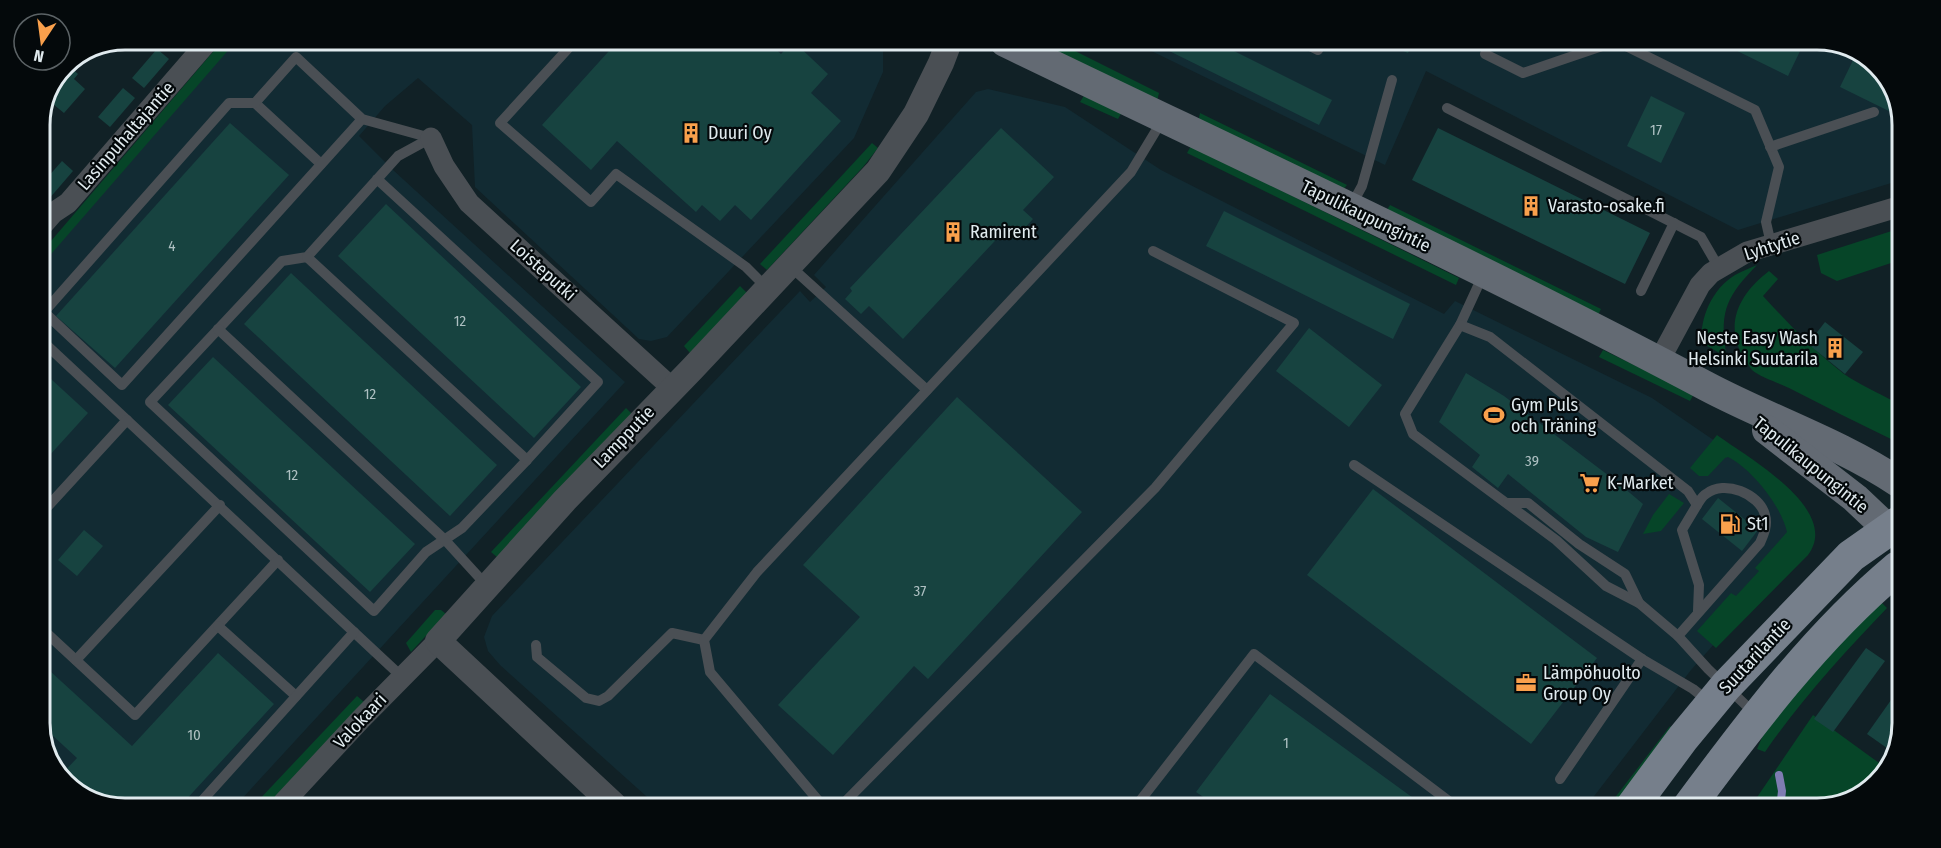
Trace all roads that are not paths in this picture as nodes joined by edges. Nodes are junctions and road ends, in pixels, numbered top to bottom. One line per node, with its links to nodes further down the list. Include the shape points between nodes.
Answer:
1 (200, 50): 20 (street, Lasinpuhaltajantie, via 68,203)
2 (567, 50): 28 (lane, via 500,123 591,202 616,174 746,267)
3 (946, 50): 25 (street, Lampputie, via 916,114 889,156)
4 (1022, 50): 12 (main road, Tapulikaupungintie)
5 (1592, 50): 7 (lane, via 1523,72)
6 (1634, 50): 15 (lane, via 1755,110)
7 (1485, 54)
8 (1392, 80): 18 (lane, via 1362,186)
9 (255, 103): 13 (lane, via 296,57); 16 (lane); 30 (lane, via 229,103)
10 (1447, 108): 21 (lane)
11 (1874, 112): 15 (lane)
12 (1163, 118): 18 (main road, Tapulikaupungintie); 37 (lane, via 1131,172)
13 (362, 119): 14 (lane); 16 (lane)
14 (431, 138): 17 (lane, via 398,156); 36 (street, Loisteputki, via 469,203)
15 (1770, 147): 22 (lane, via 1779,167 1766,222)
16 (321, 164): 31 (lane, via 122,385)
17 (377, 179): 24 (lane); 40 (lane, via 598,382)
18 (1350, 208): 27 (main road, Tapulikaupungintie)
19 (1891, 209): 22 (street, Lyhtytie)
20 (50, 216)
21 (1674, 223): 26 (lane, via 1701,237); 29 (lane)
22 (1771, 244): 26 (street, Lyhtytie)
23 (1154, 251): 75 (lane, via 1294,323 1155,488)
24 (307, 257): 33 (lane, via 282,261); 40 (lane)
25 (790, 266): 28 (street, Lampputie); 37 (lane)
26 (1719, 268): 35 (street, Lyhtytie, via 1700,285)
27 (1484, 273): 32 (lane); 35 (main road, Tapulikaupungintie)
28 (768, 289): 36 (street, Lampputie)
29 (1641, 291)
30 (50, 305)
31 (50, 318)
32 (1461, 325): 43 (lane, via 1405,414 1413,434); 46 (lane, via 1490,337 1688,491)
33 (218, 329): 49 (lane); 49 (lane, via 150,402 374,611 426,552)
34 (50, 348): 39 (lane)
35 (1659, 361): 38 (main road, Tapulikaupungintie)
36 (672, 388): 54 (street, Lampputie)
37 (927, 390): 61 (lane, via 758,572)
38 (1725, 396): 42 (main road, Tapulikaupungintie); 47 (main road, Tapulikaupungintie)
39 (127, 420): 44 (lane); 45 (lane)
40 (527, 460): 49 (lane, via 462,528)
41 (1354, 465): 64 (lane)
42 (1892, 478)
43 (1507, 503): 50 (lane); 51 (lane, via 1528,503)
44 (50, 504)
45 (220, 505): 52 (lane); 65 (lane)
46 (1697, 505): 56 (lane, via 1682,530 1699,585); 56 (lane, via 1706,494 1720,488 1740,490 1765,514 1766,531 1760,543)
47 (1892, 526)
48 (1892, 531): 67 (main road, Suutarilantie, via 1851,556)
49 (445, 540): 54 (lane)
50 (1556, 540): 51 (lane); 55 (lane, via 1606,586)
51 (1579, 544): 55 (lane, via 1625,574)
52 (278, 560): 57 (lane); 58 (lane)
53 (1892, 573): 69 (main road, via 1824,638)
54 (488, 586): 62 (street, Lampputie)
55 (1639, 603): 60 (lane)
56 (1698, 611): 60 (lane)
57 (218, 626): 65 (lane, via 135,715); 68 (lane)
58 (354, 632): 66 (lane); 68 (lane)
59 (50, 636): 65 (lane)
60 (1678, 636): 67 (lane)
61 (704, 640): 63 (lane, via 672,633 599,701 586,698 537,657); 74 (lane, via 710,672)
62 (438, 641): 66 (street, Valokaari); 73 (street)
63 (536, 645)
64 (1641, 659): 67 (lane, via 1682,682); 70 (lane)
65 (76, 660)
66 (402, 677): 72 (street, Valokaari)
67 (1718, 695): 69 (lane); 78 (main road, Suutarilantie)
68 (296, 696): 71 (lane)
69 (1757, 716): 79 (main road)
70 (1560, 779)
71 (204, 798)
72 (288, 798)
73 (606, 798)
74 (816, 798)
75 (849, 798)
76 (1143, 798): 77 (lane, via 1254,654)
77 (1445, 798)
78 (1639, 798)
79 (1695, 798)

